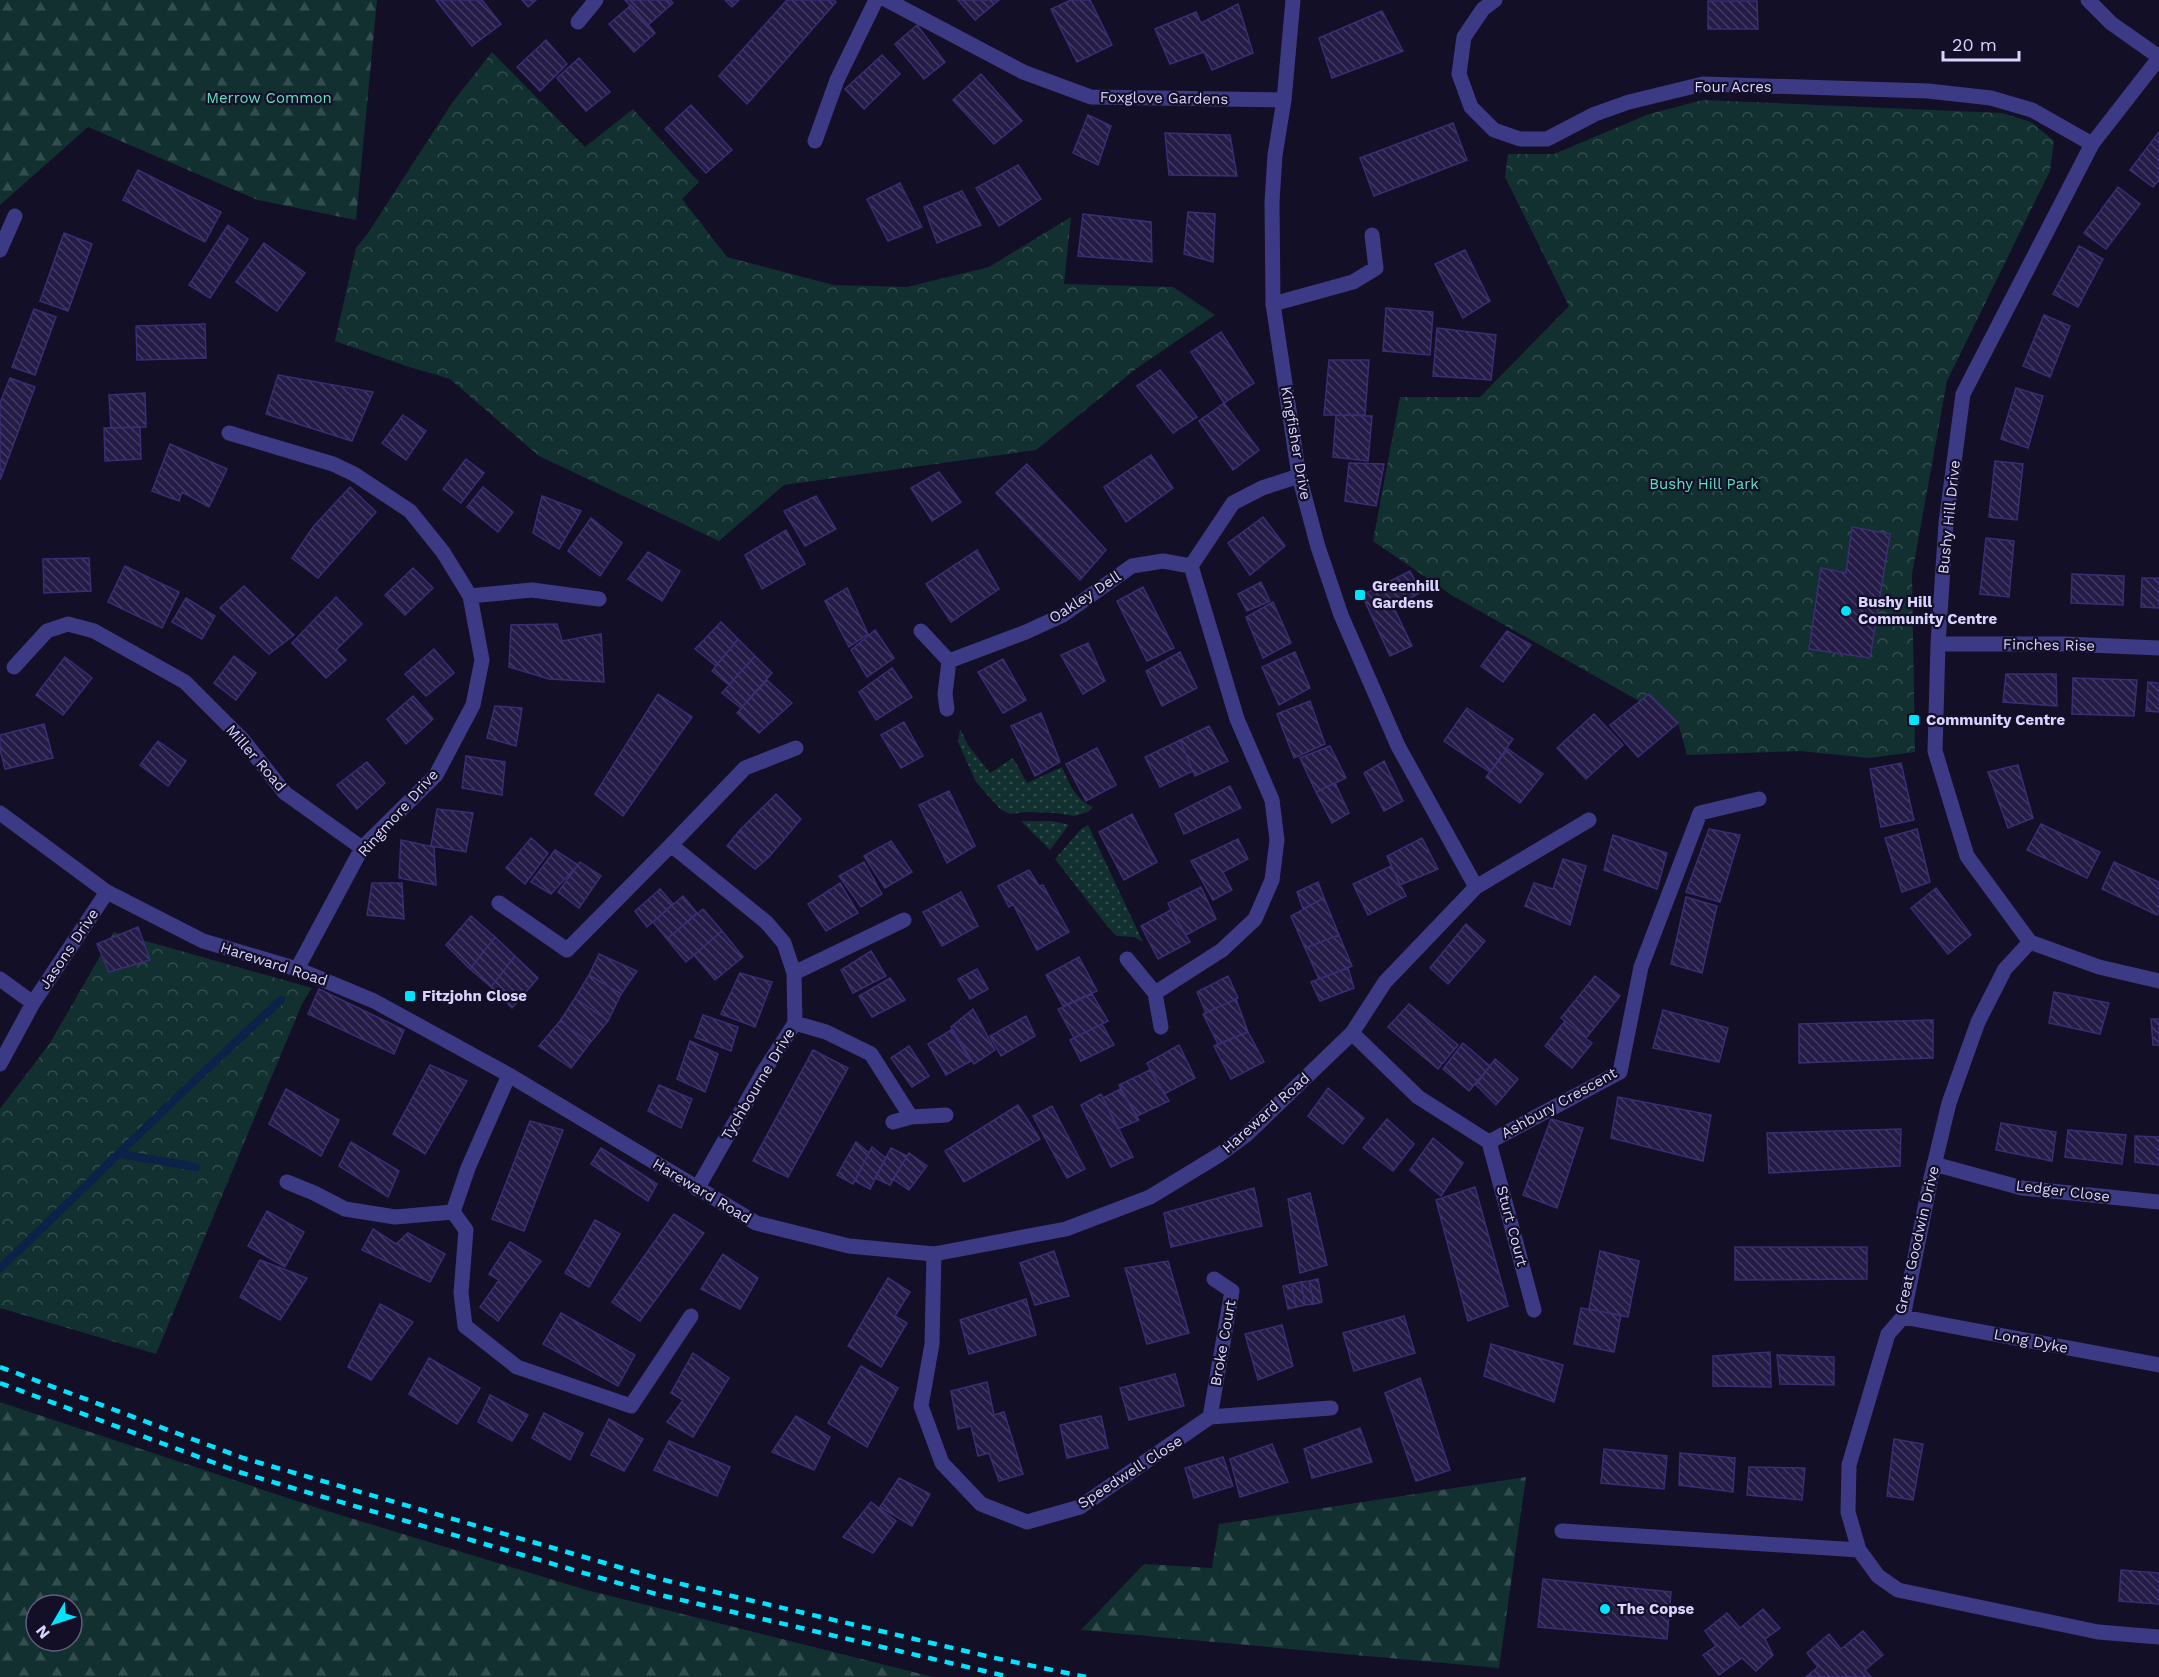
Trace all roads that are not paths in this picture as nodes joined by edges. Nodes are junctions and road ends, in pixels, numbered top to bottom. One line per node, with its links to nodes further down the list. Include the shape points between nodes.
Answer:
1 (596, 0): 7 (street)
2 (876, 0): 10 (street, via 837,80)
3 (887, 0): 9 (street, Foxglove Gardens, via 1023,72 1091,97)
4 (1293, 0): 9 (street, Kingfisher Drive)
5 (1496, 0): 11 (street, Four Acres, via 1484,9 1464,37 1459,74 1471,107 1494,130 1520,139 1547,139 1595,114 1629,102 1703,84 1928,91 1991,98 2032,110)
6 (2088, 0): 8 (street, via 2110,23)
7 (578, 22)
8 (2159, 57): 11 (street, Bushy Hill Drive)
9 (1284, 100): 15 (street, Kingfisher Drive, via 1272,202)
10 (815, 141)
11 (2092, 144): 22 (street, Bushy Hill Drive, via 1963,394 1946,523)
12 (15, 216): 14 (street)
13 (1372, 235): 15 (street, via 1376,268 1353,282)
14 (0, 249)
15 (1273, 304): 17 (street, Kingfisher Drive)
16 (229, 433): 19 (street, Ringmore Drive, via 333,464 410,511 443,552)
17 (1299, 476): 18 (street, via 1233,503); 33 (street, Kingfisher Drive, via 1345,626 1398,746)
18 (1191, 566): 24 (street, Oakley Dell, via 1163,561 1132,566 1063,615); 43 (street, via 1237,719 1272,800 1277,840 1272,880 1255,919 1222,950)
19 (470, 596): 20 (street, via 532,590); 32 (street, Ringmore Drive, via 482,660 473,705 436,775)
20 (599, 599)
21 (921, 632): 24 (street)
22 (1938, 644): 23 (street, Finches Rise); 37 (street, Bushy Hill Drive, via 1935,751 1967,856)
23 (2159, 648)
24 (948, 661): 26 (street)
25 (14, 667): 32 (street, Miller Road, via 47,631 68,624 94,631 185,682 242,739 285,793)
26 (947, 709)
27 (796, 748): 31 (street, via 745,768)
28 (1759, 799): 53 (street, Ashbury Crescent, via 1700,813 1641,968 1620,1072)
29 (0, 813): 34 (street, Hareward Road)
30 (1589, 820): 33 (street, Hareward Road)
31 (671, 845): 35 (street, via 567,950); 40 (street, Tychbourne Drive, via 766,922 784,943)
32 (362, 848): 39 (street, Ringmore Drive)
33 (1476, 887): 47 (street, Hareward Road, via 1385,982)
34 (107, 892): 39 (street, Hareward Road, via 202,941); 44 (street, Jasons Drive)
35 (499, 903)
36 (904, 920): 40 (street)
37 (2030, 942): 42 (street, via 2098,967); 54 (street, Great Goodwin Drive, via 2005,969 1978,1023 1949,1103)
38 (1127, 959): 43 (street)
39 (297, 969): 49 (street, Hareward Road, via 374,1001)
40 (794, 973): 45 (street, Tychbourne Drive)
41 (0, 979): 44 (street, Jasons Drive)
42 (2159, 981)
43 (1155, 993): 46 (street)
44 (33, 1003): 48 (street)
45 (795, 1023): 51 (street, via 826,1032 871,1054); 56 (street, Tychbourne Drive)
46 (1161, 1027)
47 (1352, 1033): 53 (street, Ashbury Crescent, via 1418,1097); 59 (street, Hareward Road, via 1246,1135 1150,1197 1066,1229)
48 (0, 1064)
49 (509, 1075): 56 (street, Hareward Road); 58 (street)
50 (946, 1115): 51 (street)
51 (910, 1117): 52 (street)
52 (893, 1122)
53 (1489, 1142): 61 (street, Sturt Court)
54 (1934, 1164): 57 (street, Ledger Close, via 2022,1188); 63 (street, Great Goodwin Drive)
55 (287, 1182): 58 (street, via 345,1209 395,1217)
56 (697, 1189): 59 (street, Hareward Road, via 756,1223 849,1246)
57 (2159, 1202)
58 (453, 1212): 62 (street, via 466,1230 461,1293 465,1326 517,1367 631,1406)
59 (934, 1254): 66 (street, Speedwell Close, via 932,1344 921,1406 942,1463 981,1504 1027,1522 1080,1507)
60 (1214, 1279): 66 (street, Broke Court, via 1232,1291)
61 (1534, 1310)
62 (691, 1316)
63 (1903, 1317): 64 (street, Long Dyke); 68 (street, Great Goodwin Drive, via 1888,1334 1849,1465 1848,1512)
64 (2159, 1365)
65 (1331, 1408): 66 (street)
66 (1210, 1417)
67 (1562, 1531): 68 (street)
68 (1859, 1550): 69 (street, Great Goodwin Drive, via 1878,1576 1898,1590 2098,1632)
69 (2159, 1637)

